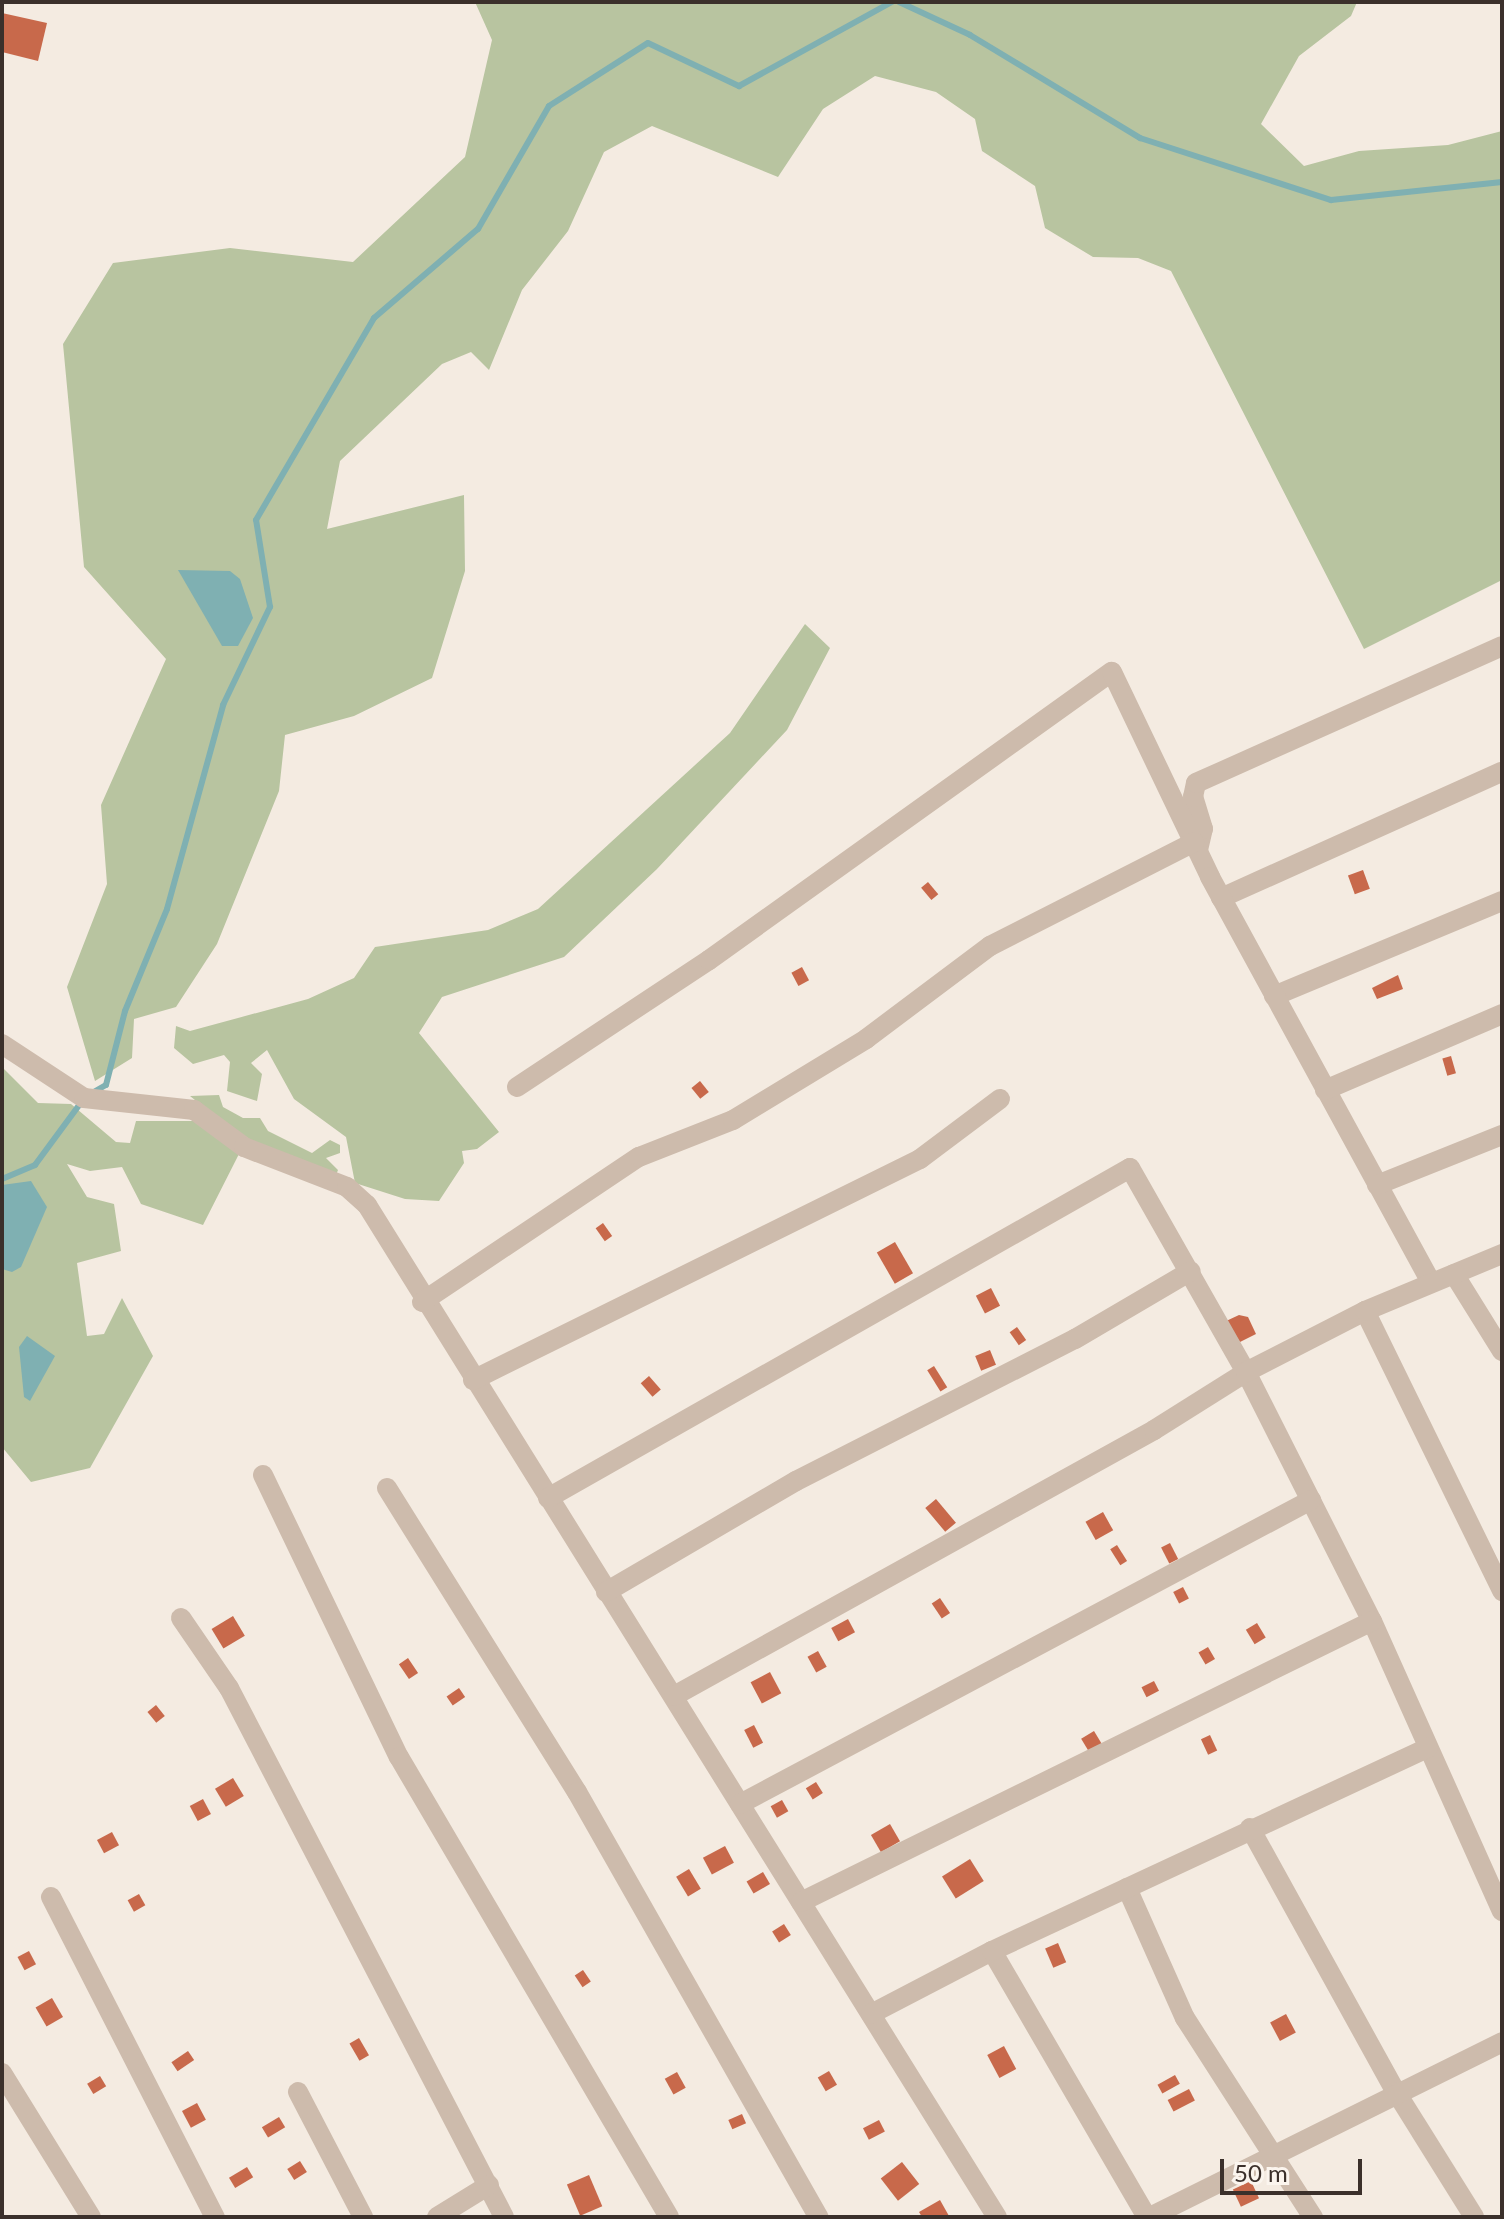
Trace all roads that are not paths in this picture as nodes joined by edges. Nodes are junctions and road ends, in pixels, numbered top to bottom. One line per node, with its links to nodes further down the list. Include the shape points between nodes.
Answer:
1 (1502, 646): 3 (street, via 1196,783 1193,797 1203,829)
2 (1502, 772): 4 (street)
3 (1196, 846): 4 (street); 9 (street, via 1112,672 709,960); 18 (street, via 990,946 866,1039 733,1120 639,1157)
4 (1221, 898): 6 (street)
5 (1502, 901): 6 (street)
6 (1274, 996): 10 (street)
7 (1502, 1014): 10 (street)
8 (2, 1044): 18 (street, via 84,1098 194,1110 244,1147 347,1187 367,1205)
9 (517, 1087)
10 (1325, 1090): 13 (street)
11 (1000, 1099): 22 (street, via 920,1159)
12 (1502, 1135): 13 (street)
13 (1377, 1185): 17 (street)
14 (1502, 1254): 16 (street)
15 (1191, 1271): 21 (street); 25 (street, via 1137,1172 1122,1170); 28 (street, via 1075,1339 796,1481)
16 (1454, 1274): 17 (street); 20 (street)
17 (1431, 1283): 19 (street)
18 (422, 1302): 22 (street)
19 (1365, 1311): 21 (street); 27 (street)
20 (1502, 1351)
21 (1246, 1372): 26 (street); 31 (street, via 1154,1430)
22 (473, 1380): 25 (street)
23 (263, 1475): 52 (street, via 399,1757)
24 (387, 1488): 53 (street, via 577,1792)
25 (548, 1498): 28 (street)
26 (1311, 1500): 30 (street); 33 (street)
27 (1502, 1591)
28 (606, 1592): 31 (street)
29 (181, 1618): 46 (street, via 229,1688)
30 (1372, 1621): 32 (street); 37 (street)
31 (674, 1696): 33 (street)
32 (1428, 1748): 34 (street); 38 (street)
33 (740, 1804): 37 (street)
34 (1250, 1828): 35 (street); 44 (street)
35 (1127, 1888): 39 (street); 45 (street, via 1185,2018)
36 (51, 1897): 48 (street)
37 (801, 1902): 40 (street)
38 (1502, 1911)
39 (992, 1951): 40 (street); 55 (street)
40 (871, 2014): 54 (street)
41 (1502, 2042): 44 (street)
42 (2, 2073): 47 (street)
43 (298, 2092): 49 (street)
44 (1396, 2092): 45 (street); 57 (street)
45 (1276, 2155): 55 (street); 56 (street)
46 (489, 2185): 50 (street); 51 (street)
47 (91, 2217)
48 (215, 2217)
49 (363, 2217)
50 (437, 2217)
51 (504, 2217)
52 (669, 2217)
53 (818, 2217)
54 (997, 2217)
55 (1149, 2217)
56 (1313, 2217)
57 (1474, 2217)

